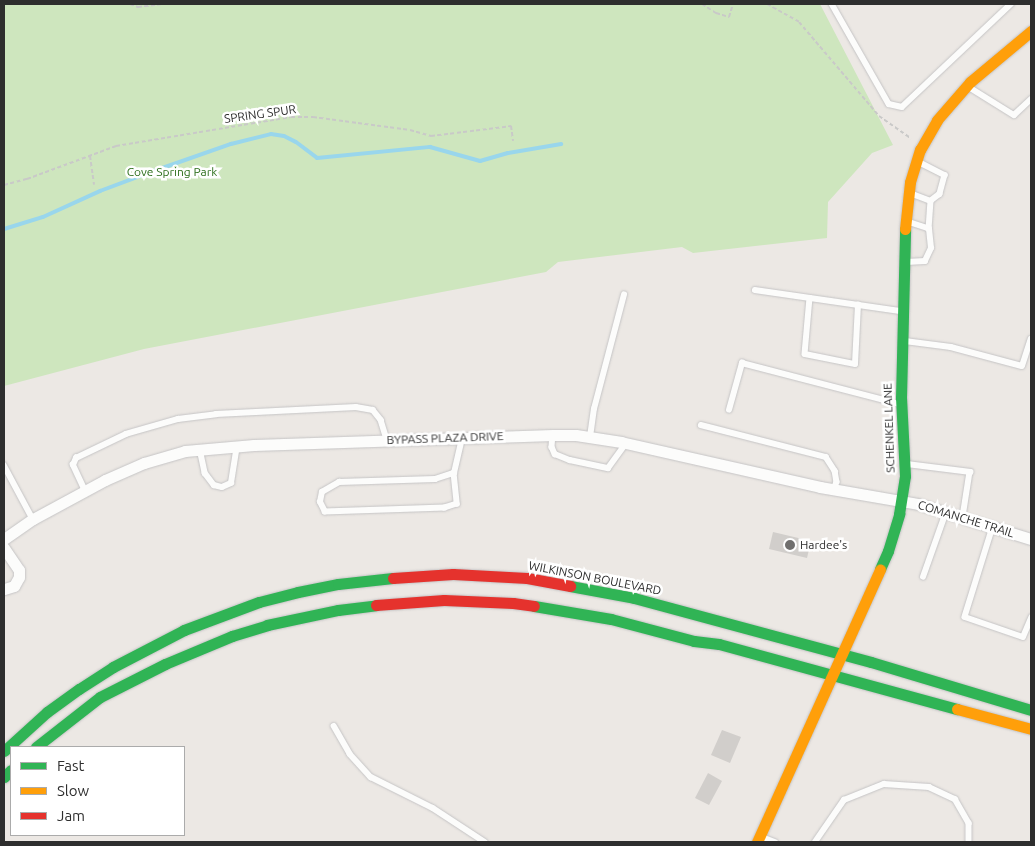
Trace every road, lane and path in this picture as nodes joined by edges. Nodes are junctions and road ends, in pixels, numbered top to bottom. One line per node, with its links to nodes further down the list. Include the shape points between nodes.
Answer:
1 (130, 4): 2 (path)
2 (161, 4)
3 (702, 4): 4 (path, via 729,17)
4 (733, 4)
5 (767, 4): 12 (path, via 799,22 880,116)
6 (832, 4): 7 (lane, via 889,104 902,107)
7 (1011, 4)
8 (1031, 33): 9 (main road, SCHENKEL LANE)
9 (967, 86): 10 (lane, via 1014,115); 12 (main road, SCHENKEL LANE, via 936,120)
10 (1031, 99)
11 (513, 140): 13 (path, SPRING SPUR, via 511,126 431,136 410,130 291,117 116,146)
12 (922, 145): 14 (main road, SCHENKEL LANE)
13 (90, 155): 15 (path, SPRING SPUR); 16 (path)
14 (917, 161): 17 (main road, SCHENKEL LANE); 18 (lane, via 945,174 940,194)
15 (4, 185)
16 (94, 185)
17 (908, 192): 18 (lane); 19 (main road, SCHENKEL LANE)
18 (931, 201): 20 (lane)
19 (905, 222): 20 (lane); 21 (main road, SCHENKEL LANE)
20 (929, 229): 21 (lane, via 931,248 925,261)
21 (904, 262): 26 (main road, SCHENKEL LANE)
22 (755, 290): 24 (lane)
23 (624, 295): 34 (lane)
24 (810, 298): 25 (lane); 25 (lane, via 805,354 855,364)
25 (858, 305): 26 (lane)
26 (904, 311): 28 (main road, SCHENKEL LANE)
27 (1031, 339): 28 (lane, via 1022,366 951,347)
28 (903, 340): 29 (main road, SCHENKEL LANE)
29 (901, 404): 30 (lane, via 742,363); 39 (main road, SCHENKEL LANE)
30 (729, 410)
31 (701, 425): 42 (lane, via 826,457 836,476)
32 (553, 435): 33 (street, BYPASS PLAZA DRIVE); 34 (street, BYPASS PLAZA DRIVE); 36 (lane, via 555,454 608,468)
33 (462, 437): 35 (street, BYPASS PLAZA DRIVE); 41 (lane)
34 (590, 437): 36 (street, BYPASS PLAZA DRIVE)
35 (387, 440): 37 (street, BYPASS PLAZA DRIVE); 43 (lane, via 381,420 373,410 356,407 178,419 126,434 76,458 73,465)
36 (626, 444): 42 (street, BYPASS PLAZA DRIVE)
37 (237, 446): 38 (street, BYPASS PLAZA DRIVE); 38 (lane, via 231,482 222,487 214,485 205,473)
38 (200, 449): 43 (street, BYPASS PLAZA DRIVE, via 144,464)
39 (905, 464): 44 (main road, SCHENKEL LANE); 46 (lane, via 970,472)
40 (4, 465): 47 (lane)
41 (454, 473): 41 (lane, via 434,479 339,482 322,492 320,502 325,512 445,508 457,504)
42 (834, 490): 44 (street, BYPASS PLAZA DRIVE)
43 (85, 491): 47 (street, BYPASS PLAZA DRIVE)
44 (901, 502): 45 (street, COMANCHE TRAIL); 55 (main road, SCHENKEL LANE, via 888,551)
45 (946, 512): 46 (street, COMANCHE TRAIL); 52 (lane)
46 (963, 517): 48 (street, COMANCHE TRAIL)
47 (33, 519): 49 (street, BYPASS PLAZA DRIVE)
48 (993, 527): 50 (street, COMANCHE TRAIL); 54 (lane, via 965,617 1023,637)
49 (4, 539)
50 (1031, 539)
51 (4, 548): 53 (street, via 19,570 19,577 14,586)
52 (923, 577)
53 (4, 589)
54 (1031, 618)
55 (841, 654): 56 (main road, SCHENKEL LANE); 57 (main road, WILKINSON BOULEVARD); 61 (main road, WILKINSON BOULEVARD, via 669,606 527,578 453,574 377,579 298,592 244,607 184,630 139,652 80,688)
56 (833, 675): 59 (main road); 60 (main road, via 719,644 547,607 444,600 374,605 267,625 173,660 100,697); 62 (main road, SCHENKEL LANE)
57 (1031, 710)
58 (334, 726): 63 (lane, via 350,754 371,777 433,808)
59 (1031, 729)
60 (37, 746)
61 (4, 750)
62 (759, 839): 64 (lane)
63 (486, 842)
64 (775, 842)
65 (815, 842): 66 (lane, via 844,800 884,784 929,787 955,799 969,823)
66 (969, 842)

